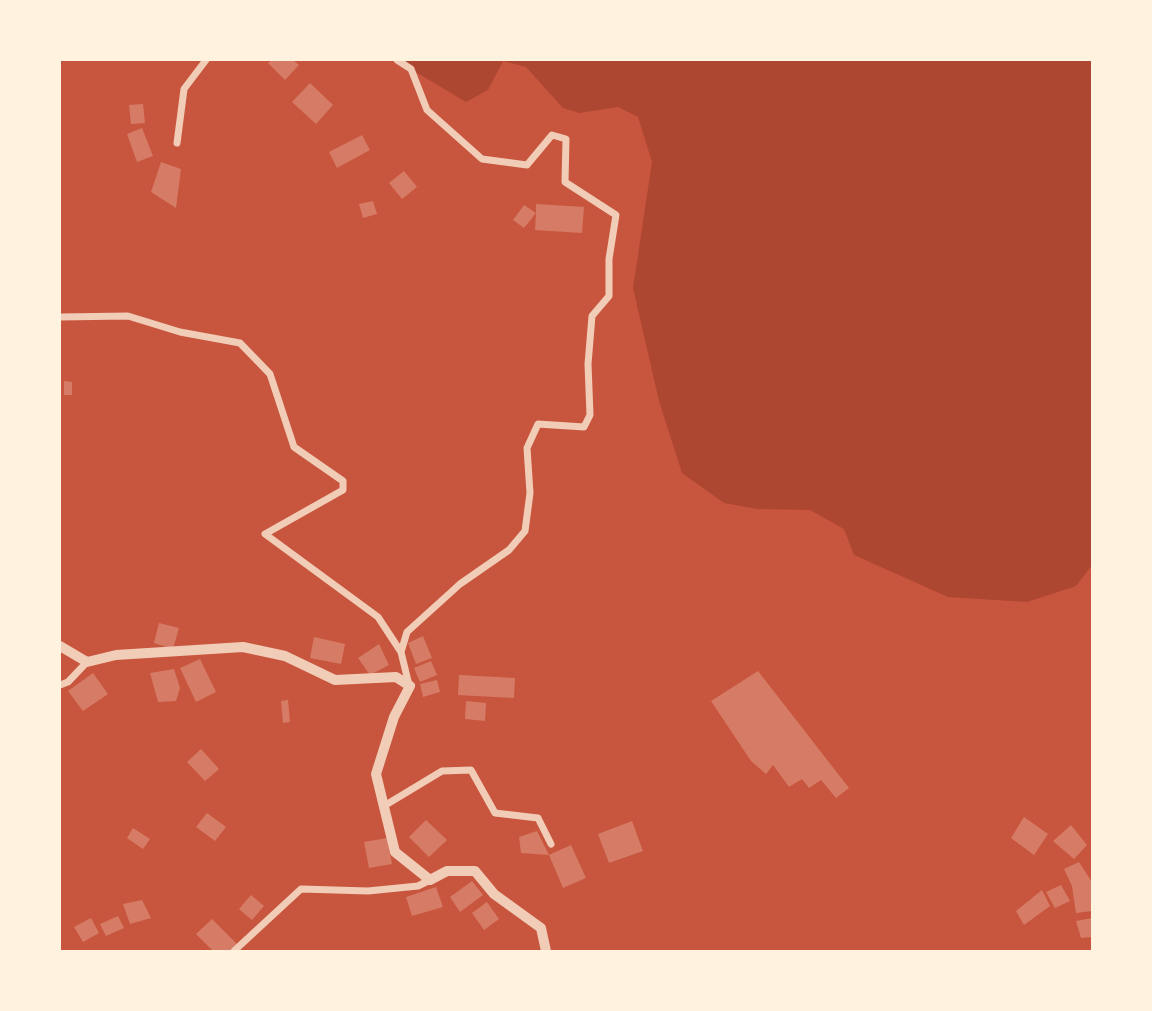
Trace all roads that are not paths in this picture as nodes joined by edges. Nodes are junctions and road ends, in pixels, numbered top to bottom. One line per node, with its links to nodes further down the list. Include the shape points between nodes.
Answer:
1 (206, 60): 3 (street, via 184,89)
2 (397, 60): 6 (street, via 411,69 427,110 482,159 527,165 552,135 566,139 565,182 616,215 609,296 592,316 590,415 584,427 538,424 527,448 530,493 525,531 509,550 460,584 407,632)
3 (177, 143)
4 (60, 317): 6 (street, via 128,316 240,343 270,374 294,447 343,481 343,491 265,534 378,617)
5 (60, 646): 7 (street)
6 (401, 652): 9 (street)
7 (88, 662): 8 (street); 9 (street, via 116,655 243,647 285,656 335,680 396,677)
8 (60, 685)
9 (410, 686): 10 (street, via 394,717 376,774)
10 (384, 806): 11 (street, via 442,771 471,770 495,813 538,818); 12 (street, via 395,852)
11 (551, 844)
12 (430, 880): 13 (street, via 418,886 368,891 301,889); 14 (street, via 447,871 475,871 494,894 541,928)
13 (234, 951)
14 (546, 951)

